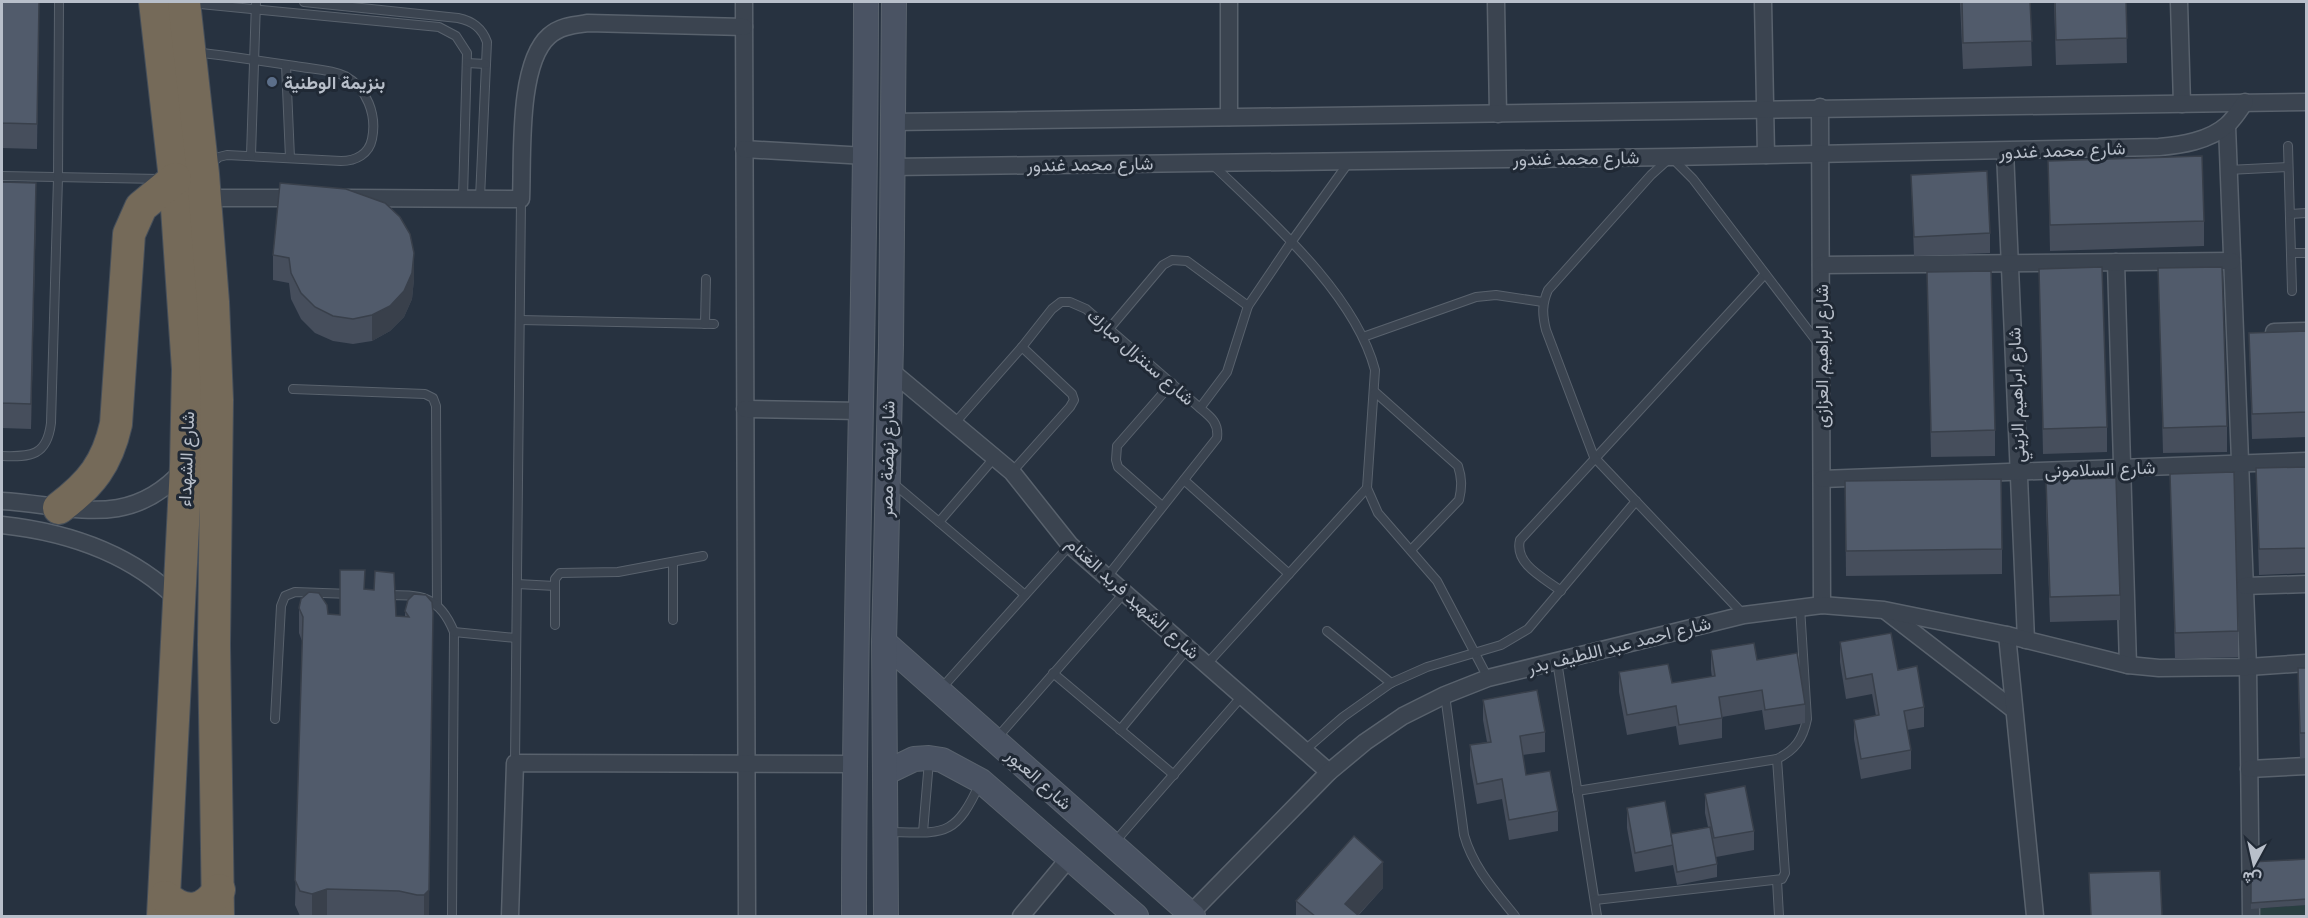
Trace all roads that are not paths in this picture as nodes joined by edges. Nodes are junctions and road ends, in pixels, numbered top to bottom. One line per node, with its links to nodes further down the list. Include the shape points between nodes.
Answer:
1 (59, 2): 42 (lane)
2 (174, 2): 11 (lane); 13 (highway, شارع الشهداء); 43 (highway, شارع الشهداء)
3 (304, 2): 16 (lane, via 467,20 485,36)
4 (744, 2): 12 (street)
5 (866, 2): 33 (street, شارع نهضة مصر)
6 (894, 2): 25 (street, شارع نهضة مصر)
7 (1229, 2): 24 (street)
8 (1496, 2): 23 (street)
9 (1763, 2): 22 (street)
10 (2179, 2): 20 (street)
11 (256, 6): 14 (lane); 15 (lane, via 439,27 463,44)
12 (744, 27): 28 (street); 47 (street, via 588,23 565,26 548,36 535,57 528,82)
13 (190, 51): 14 (lane); 43 (highway, شارع الشهداء)
14 (254, 60): 17 (lane); 31 (lane)
15 (466, 63): 16 (lane); 44 (lane)
16 (486, 64): 44 (lane)
17 (286, 65): 35 (lane); 35 (lane, via 333,72 363,91 371,107 371,142 363,154 349,161)
18 (2246, 102): 19 (street); 20 (street); 26 (street, شارع محمد غندور)
19 (2307, 102)
20 (2182, 104): 21 (street)
21 (1820, 107): 22 (street); 30 (street, شارع ابراهيم العزازى)
22 (1765, 108): 23 (street); 32 (street)
23 (1498, 114): 24 (street)
24 (1229, 117): 25 (street)
25 (892, 122): 38 (street, شارع نهضة مصر)
26 (2227, 126): 29 (street, شارع محمد غندور, via 2182,144); 40 (street)
27 (2288, 146): 39 (lane)
28 (744, 149): 33 (street); 74 (street)
29 (2005, 152): 30 (street, شارع محمد غندور); 55 (street, شارع ابراهيم الزيني)
30 (1821, 154): 32 (street, شارع محمد غندور); 56 (street, شارع ابراهيم العزازى)
31 (251, 155): 35 (lane); 43 (lane, via 219,157)
32 (1766, 155): 34 (street, شارع محمد غندور)
33 (866, 156): 75 (street, شارع نهضة مصر)
34 (1671, 157): 36 (street, شارع محمد غندور); 57 (lane, via 1693,179); 60 (lane, via 1548,290)
35 (290, 158)
36 (1349, 161): 37 (street, شارع محمد غندور); 50 (lane, شارع سنترال مبارك)
37 (1211, 163): 38 (street, شارع محمد غندور); 50 (lane)
38 (891, 167): 69 (street, شارع نهضة مصر)
39 (2288, 168): 40 (lane); 49 (lane)
40 (2228, 170): 53 (street)
41 (2, 176): 42 (lane)
42 (58, 178): 43 (lane); 77 (lane, via 49,441 37,453)
43 (195, 184): 45 (street); 82 (highway, شارع الشهداء); 93 (highway, via 141,207 129,234 112,444 92,480); 162 (highway, شارع الشهداء, via 213,302 217,400 214,645)
44 (471, 197): 46 (street); 47 (street)
45 (311, 198)
46 (334, 198)
47 (522, 199): 62 (lane)
48 (2307, 213): 49 (lane)
49 (2290, 214): 51 (lane)
50 (1292, 241): 61 (lane, شارع سنترال مبارك); 66 (lane, via 1335,294)
51 (2291, 253): 52 (lane); 59 (lane)
52 (2307, 253)
53 (2232, 261): 54 (street); 65 (street)
54 (2116, 262): 55 (street); 83 (street)
55 (2010, 263): 56 (street); 85 (street, شارع ابراهيم الزيني)
56 (1821, 265): 67 (street, شارع ابراهيم العزازى)
57 (1765, 274): 67 (lane); 78 (lane)
58 (706, 279): 62 (lane, via 709,324)
59 (2292, 291)
60 (1543, 302): 66 (lane, via 1496,295 1476,297); 78 (lane, via 1546,330)
61 (1248, 306): 63 (lane, via 1186,261 1172,260 1163,265); 73 (lane, شارع سنترال مبارك, via 1227,372)
62 (520, 320): 102 (lane)
63 (1109, 329): 68 (lane, شارع سنترال مبارك, via 1086,309 1070,302 1061,303); 70 (lane, شارع سنترال مبارك)
64 (2307, 330): 65 (street)
65 (2247, 334): 81 (street)
66 (1363, 338): 72 (lane, via 1375,370)
67 (1820, 346): 87 (street, شارع ابراهيم العزازى)
68 (1022, 347): 76 (lane, شارع سنترال مبارك); 84 (lane, via 1074,400)
69 (890, 370): 76 (street, شارع الشهيد فريد الغنام); 86 (street, شارع نهضة مصر)
70 (1172, 383): 73 (lane, شارع سنترال مبارك); 92 (lane, via 1115,453 1118,467)
71 (293, 389): 113 (lane, via 425,394 433,398)
72 (1375, 392): 89 (lane); 97 (lane, via 1458,466 1461,477 1459,500)
73 (1200, 408): 88 (lane, via 1215,421 1217,438)
74 (745, 409): 75 (street); 145 (street)
75 (861, 411): 147 (street, شارع نهضة مصر)
76 (954, 424): 79 (street, شارع الشهيد فريد الغنام)
77 (2, 456)
78 (1594, 457): 91 (lane); 106 (lane, via 1520,540 1518,548 1525,564)
79 (994, 458): 84 (street, شارع الشهيد فريد الغنام); 94 (lane)
80 (2307, 461): 81 (street, شارع السلامونى)
81 (2241, 464): 83 (street, شارع السلامونى); 105 (street)
82 (186, 466): 93 (street, via 150,498 127,507); 111 (highway, شارع الشهداء)
83 (2122, 468): 85 (street, شارع السلامونى); 130 (street)
84 (1012, 472): 96 (street, شارع الشهيد فريد الغنام)
85 (2019, 472): 87 (street, شارع السلامونى); 123 (street, شارع ابراهيم الزيني)
86 (886, 477): 94 (lane); 124 (street, شارع نهضة مصر)
87 (1822, 479): 112 (street, شارع ابراهيم العزازى)
88 (1184, 480): 92 (lane); 100 (lane)
89 (1367, 488): 97 (lane, via 1378,513); 100 (lane)
90 (2, 501): 93 (street)
91 (1636, 501): 106 (lane); 116 (lane)
92 (1162, 506): 101 (lane)
93 (56, 521): 95 (street); 111 (street, via 122,558 163,585)
94 (939, 522): 110 (lane)
95 (2, 525)
96 (1070, 545): 101 (street, شارع الشهيد فريد الغنام); 110 (lane)
97 (1412, 550): 126 (lane, via 1437,581)
98 (703, 556): 99 (lane)
99 (673, 562): 104 (lane, via 618,572 560,573); 117 (lane)
100 (1289, 574): 129 (lane)
101 (1107, 577): 107 (street, شارع الشهيد فريد الغنام)
102 (517, 584): 104 (lane); 122 (lane)
103 (2307, 584): 105 (street)
104 (555, 586): 118 (lane)
105 (2245, 586): 131 (street)
106 (1561, 591): 126 (lane, via 1528,629)
107 (1125, 592): 125 (street, شارع الشهيد فريد الغنام); 132 (lane)
108 (363, 594): 139 (lane, via 295,592 285,596 281,606)
109 (375, 594): 113 (lane, via 420,596)
110 (1025, 596): 135 (lane)
111 (180, 602): 163 (highway, شارع الشهداء)
112 (1822, 605): 114 (street, شارع احمد عبد اللطيف بدر); 115 (street, شارع احمد عبد اللطيف بدر)
113 (437, 606): 120 (lane)
114 (1800, 607): 116 (street, شارع احمد عبد اللطيف بدر); 144 (lane, via 1807,719 1798,744)
115 (1884, 610): 121 (street, شارع احمد عبد اللطيف بدر); 138 (street)
116 (1744, 615): 127 (street, شارع احمد عبد اللطيف بدر)
117 (673, 620)
118 (555, 625)
119 (1327, 631): 134 (lane)
120 (454, 632): 122 (lane); 166 (lane)
121 (2007, 634): 123 (street, شارع احمد عبد اللطيف بدر); 138 (street)
122 (516, 638): 146 (lane)
123 (2026, 640): 130 (street, شارع احمد عبد اللطيف بدر)
124 (884, 642): 135 (street, شارع العبور); 151 (street, شارع نهضة مصر)
125 (1188, 648): 129 (street, شارع الشهيد فريد الغنام); 140 (lane)
126 (1474, 653): 133 (lane); 134 (lane)
127 (1557, 661): 133 (street, شارع احمد عبد اللطيف بدر); 154 (lane)
128 (2307, 663): 131 (street, شارع احمد عبد اللطيف بدر)
129 (1207, 664): 136 (street, شارع الشهيد فريد الغنام)
130 (2128, 665): 131 (street, شارع احمد عبد اللطيف بدر)
131 (2248, 666): 149 (street)
132 (1053, 673): 140 (lane); 141 (lane)
133 (1488, 678): 137 (street, شارع احمد عبد اللطيف بدر)
134 (1391, 683): 142 (lane)
135 (938, 692): 141 (street, شارع العبور)
136 (1243, 695): 142 (street, شارع الشهيد فريد الغنام); 152 (lane)
137 (1444, 695): 150 (street, شارع احمد عبد اللطيف بدر, via 1403,716); 172 (lane, via 1468,849 1476,866)
138 (2014, 710): 175 (street)
139 (275, 719)
140 (1120, 730): 152 (lane)
141 (995, 740): 157 (street, شارع العبور)
142 (1305, 750): 150 (street, شارع الشهيد فريد الغنام)
143 (929, 758): 151 (street, via 914,759); 153 (street, via 942,760); 156 (lane)
144 (1777, 759): 154 (lane); 160 (lane, via 1785,873)
145 (748, 762): 146 (street); 147 (street); 168 (street)
146 (515, 763): 167 (street)
147 (854, 764): 169 (street, شارع نهضة مصر)
148 (2307, 766): 149 (street)
149 (2249, 769): 176 (street)
150 (1329, 772): 165 (street, شارع احمد عبد اللطيف بدر)
151 (885, 773): 155 (street, شارع نهضة مصر)
152 (1174, 775): 157 (lane)
153 (981, 781): 156 (lane, via 969,808 955,824); 158 (street)
154 (1578, 791): 161 (lane)
155 (885, 832): 156 (lane); 170 (street, شارع نهضة مصر)
156 (923, 832)
157 (1113, 845): 159 (street, شارع العبور)
158 (1070, 857): 164 (street); 171 (street)
159 (1147, 878): 164 (street); 165 (street, شارع العبور)
160 (1777, 880): 161 (lane); 174 (lane)
161 (1595, 900): 173 (lane)
162 (219, 903): 163 (highway, via 212,900 188,909)
163 (164, 907)
164 (1130, 911)
165 (1192, 915)
166 (452, 916)
167 (510, 916)
168 (747, 916)
169 (854, 916)
170 (886, 916)
171 (1021, 916)
172 (1515, 916)
173 (1597, 916)
174 (1779, 916)
175 (2035, 916)
176 (2252, 916)

